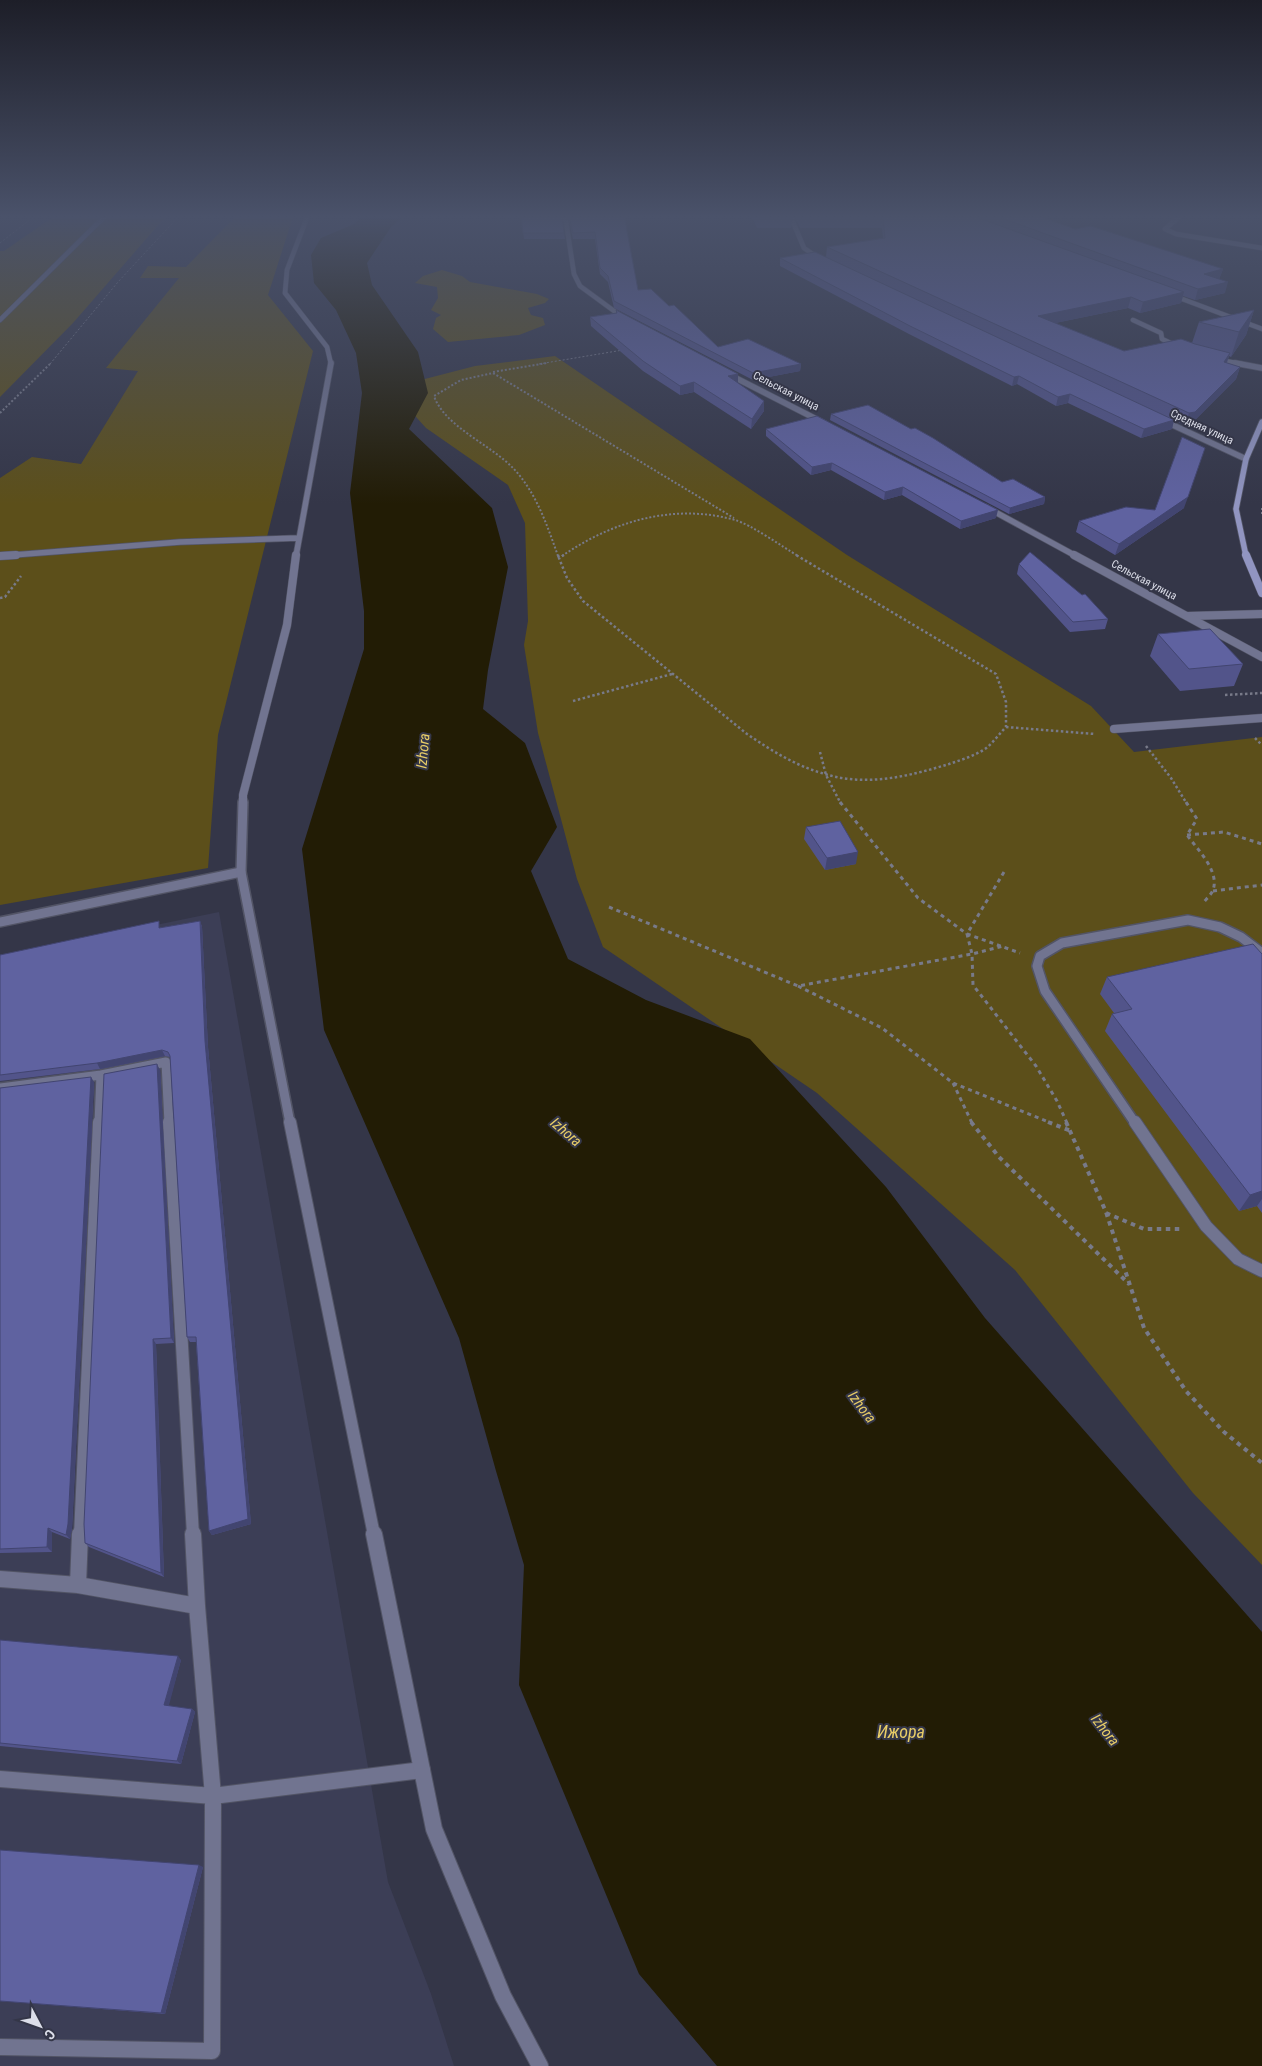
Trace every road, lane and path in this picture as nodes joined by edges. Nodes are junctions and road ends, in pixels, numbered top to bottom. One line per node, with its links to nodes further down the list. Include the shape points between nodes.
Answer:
1 (94, 311): 14 (path, via 57,357)
2 (299, 311): 23 (street, via 327,347 331,364)
3 (612, 311): 6 (street)
4 (1215, 311): 7 (street)
5 (1133, 320): 9 (street, via 1162,333 1162,339)
6 (631, 322)
7 (1262, 329)
8 (630, 348): 13 (path)
9 (1185, 349)
10 (1206, 356): 12 (street)
11 (716, 368): 17 (street, Сельская улица)
12 (1262, 368)
13 (493, 372): 22 (path); 25 (path, via 461,380 434,396 435,403 519,475 534,497)
14 (0, 413)
15 (1156, 417): 18 (street, Средняя улица)
16 (1262, 422): 18 (main road)
17 (832, 426)
18 (1246, 458): 26 (main road, via 1236,510 1247,560)
19 (977, 502): 28 (street, Сельская улица)
20 (1262, 508): 21 (path)
21 (1262, 515)
22 (737, 520): 25 (path, via 701,514 662,514 633,520 585,540); 38 (path, via 996,674 1006,702 1006,727 985,749 949,764 900,778 851,780)
23 (298, 538): 24 (street, via 180,542); 41 (street, via 287,625 243,795)
24 (0, 556)
25 (559, 558): 30 (path, via 567,578 583,601)
26 (1262, 593)
27 (1262, 614): 28 (street)
28 (1188, 616): 29 (street, Сельская улица)
29 (1262, 657)
30 (672, 674): 33 (path); 38 (path, via 764,747 798,766)
31 (1262, 693): 32 (path)
32 (1225, 695)
33 (574, 701)
34 (1262, 718): 35 (street)
35 (1114, 729)
36 (1142, 741): 39 (path, via 1197,819)
37 (820, 752): 38 (path)
38 (826, 775): 46 (path, via 839,801 918,898)
39 (1187, 836): 40 (path, via 1224,832); 43 (path, via 1203,856 1213,876 1212,891)
40 (1262, 844)
41 (241, 872): 45 (street); 64 (street)
42 (1004, 872): 46 (path)
43 (1262, 885)
44 (609, 907): 51 (path)
45 (0, 922)
46 (966, 934): 47 (path); 49 (path)
47 (1003, 946): 49 (path); 50 (path)
48 (1262, 953): 50 (street, via 1241,937 1220,927 1188,920 1062,943 1045,951)
49 (972, 954): 51 (path); 55 (path, via 973,986 1036,1066)
50 (1038, 959): 57 (street, via 1036,970 1044,991)
51 (798, 986): 53 (path, via 882,1028)
52 (101, 1074): 54 (street); 62 (street); 63 (street, via 166,1062)
53 (953, 1083): 55 (path); 59 (path, via 970,1121 999,1157)
54 (0, 1088)
55 (1072, 1132): 56 (path)
56 (1106, 1212): 57 (path, via 1144,1229); 59 (path)
57 (1206, 1226): 58 (street, via 1234,1255)
58 (1262, 1271)
59 (1130, 1285): 60 (path, via 1144,1328 1186,1391 1224,1432)
60 (1262, 1463)
61 (0, 1579): 62 (street)
62 (78, 1585): 63 (street)
63 (197, 1606): 66 (street)
64 (422, 1770): 66 (street); 68 (street, via 434,1829 503,1996)
65 (0, 1779): 66 (street)
66 (213, 1796): 67 (street, via 212,2051)
67 (0, 2047)
68 (540, 2066)

